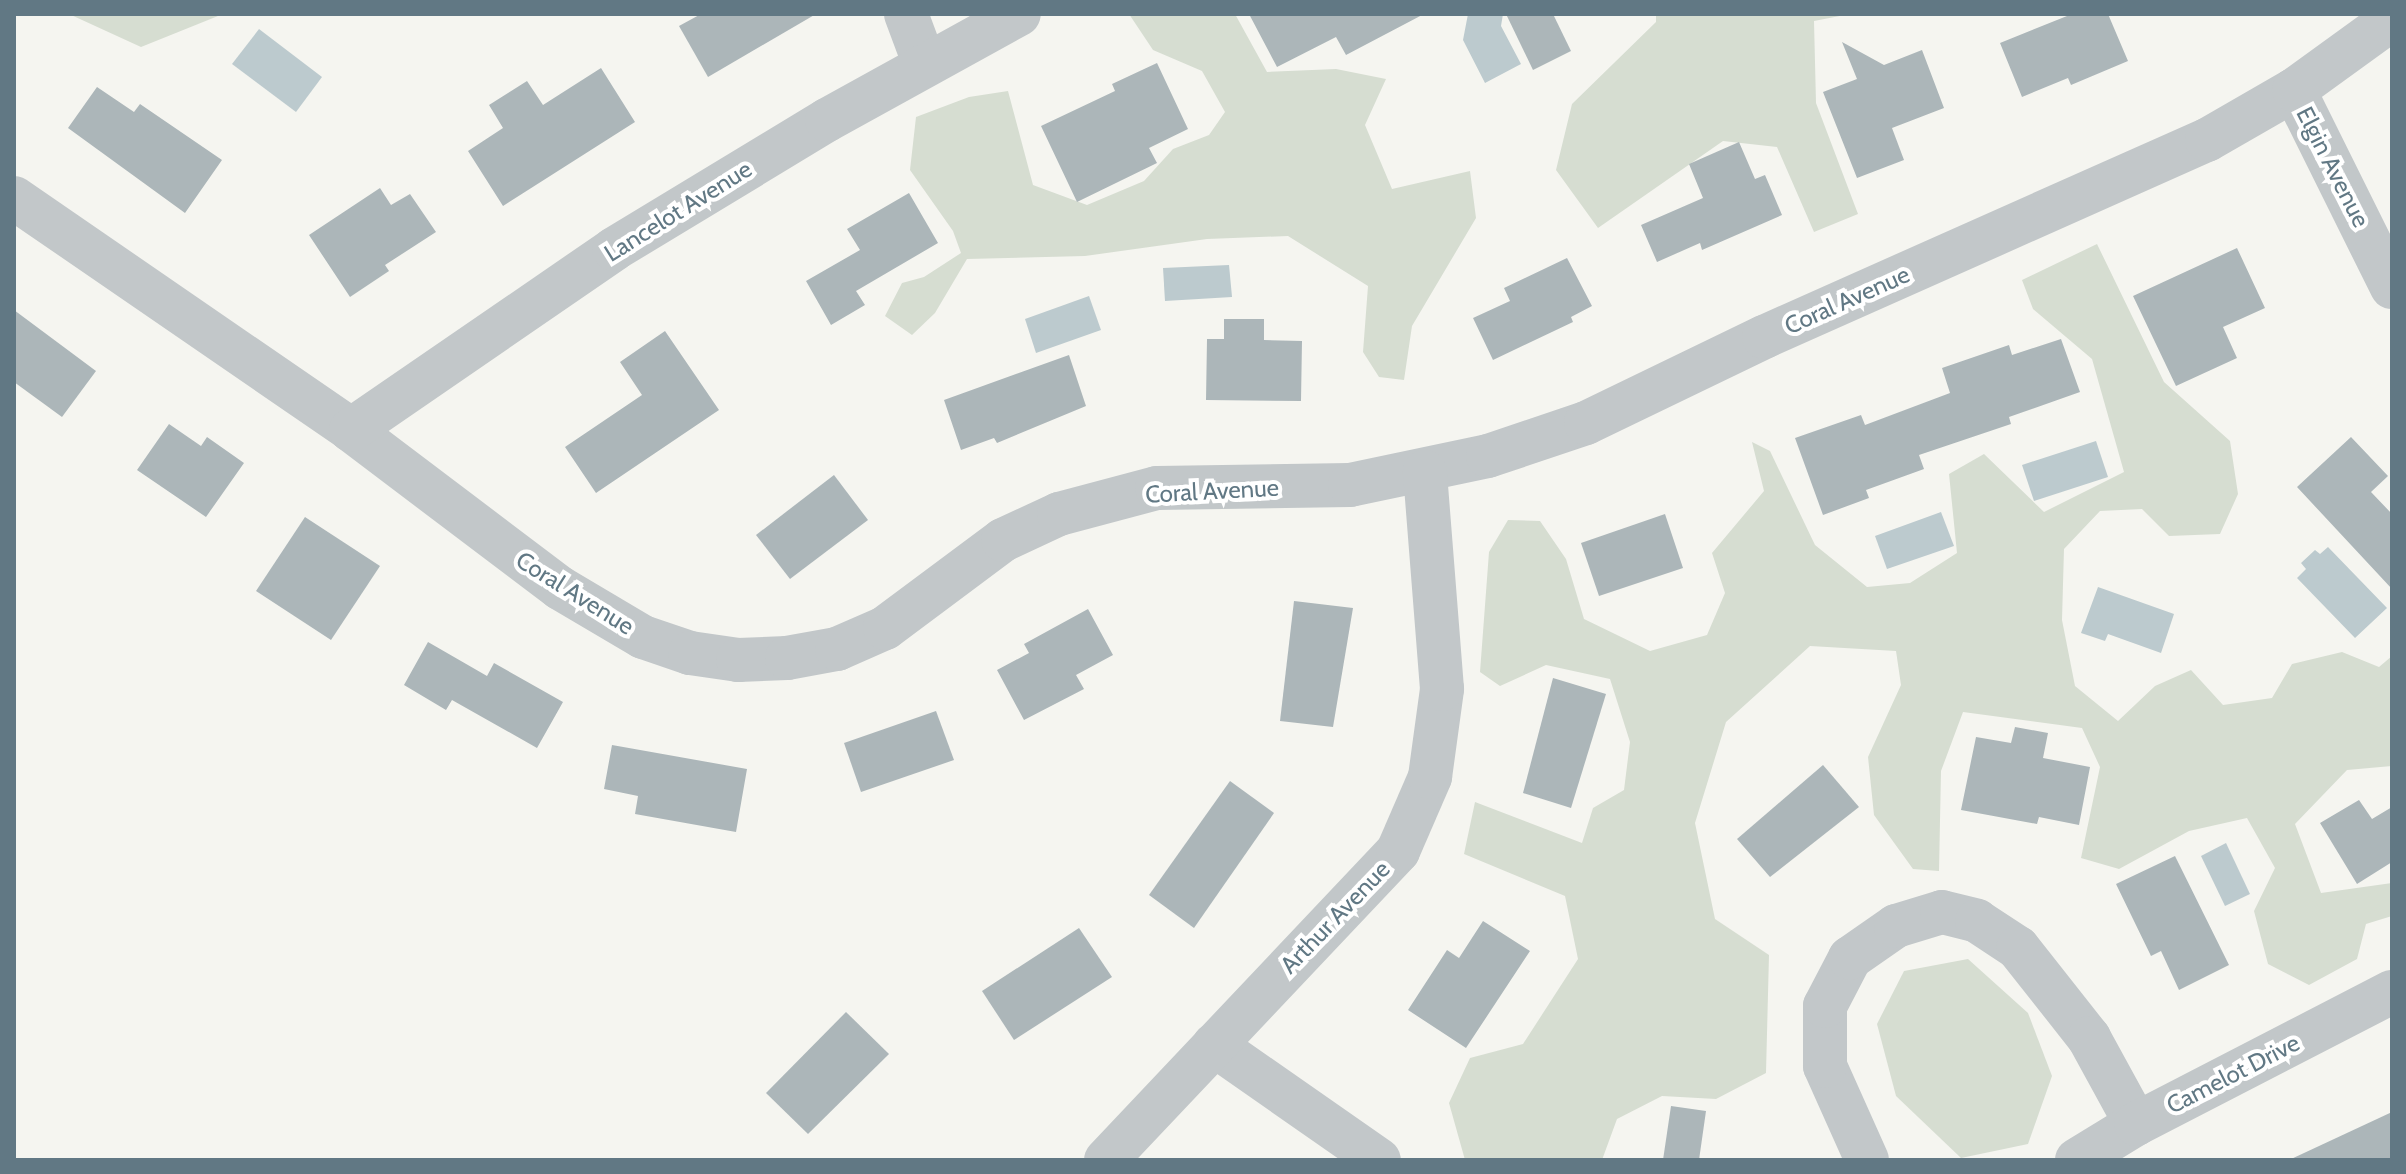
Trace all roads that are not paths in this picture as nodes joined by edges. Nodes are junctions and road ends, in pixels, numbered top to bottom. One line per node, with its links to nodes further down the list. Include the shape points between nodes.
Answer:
1 (906, 14): 4 (street)
2 (1019, 14): 4 (street, Lancelot Avenue)
3 (2392, 19): 5 (street, Coral Avenue)
4 (925, 65): 8 (street, Lancelot Avenue, via 614,249)
5 (2294, 90): 7 (street, Elgin Avenue); 9 (street, Coral Avenue, via 2135,174 1764,337 1586,423)
6 (14, 198): 8 (street, Coral Avenue)
7 (2392, 287)
8 (351, 430): 9 (street, Coral Avenue, via 572,595 643,637 690,653 738,660 837,649 885,628 1003,540 1059,514 1157,488 1350,485)
9 (1425, 472): 11 (street, Arthur Avenue, via 1442,689 1430,777 1398,851)
10 (2392, 992): 12 (street, Camelot Drive)
11 (1214, 1045): 13 (street, Arthur Avenue); 14 (street)
12 (2136, 1124): 15 (street, via 2089,1038 2018,948 1977,921 1942,912 1896,926 1850,958 1825,1006 1825,1066); 16 (street, Camelot Drive)
13 (1106, 1160)
14 (1379, 1160)
15 (1867, 1160)
16 (2077, 1160)

